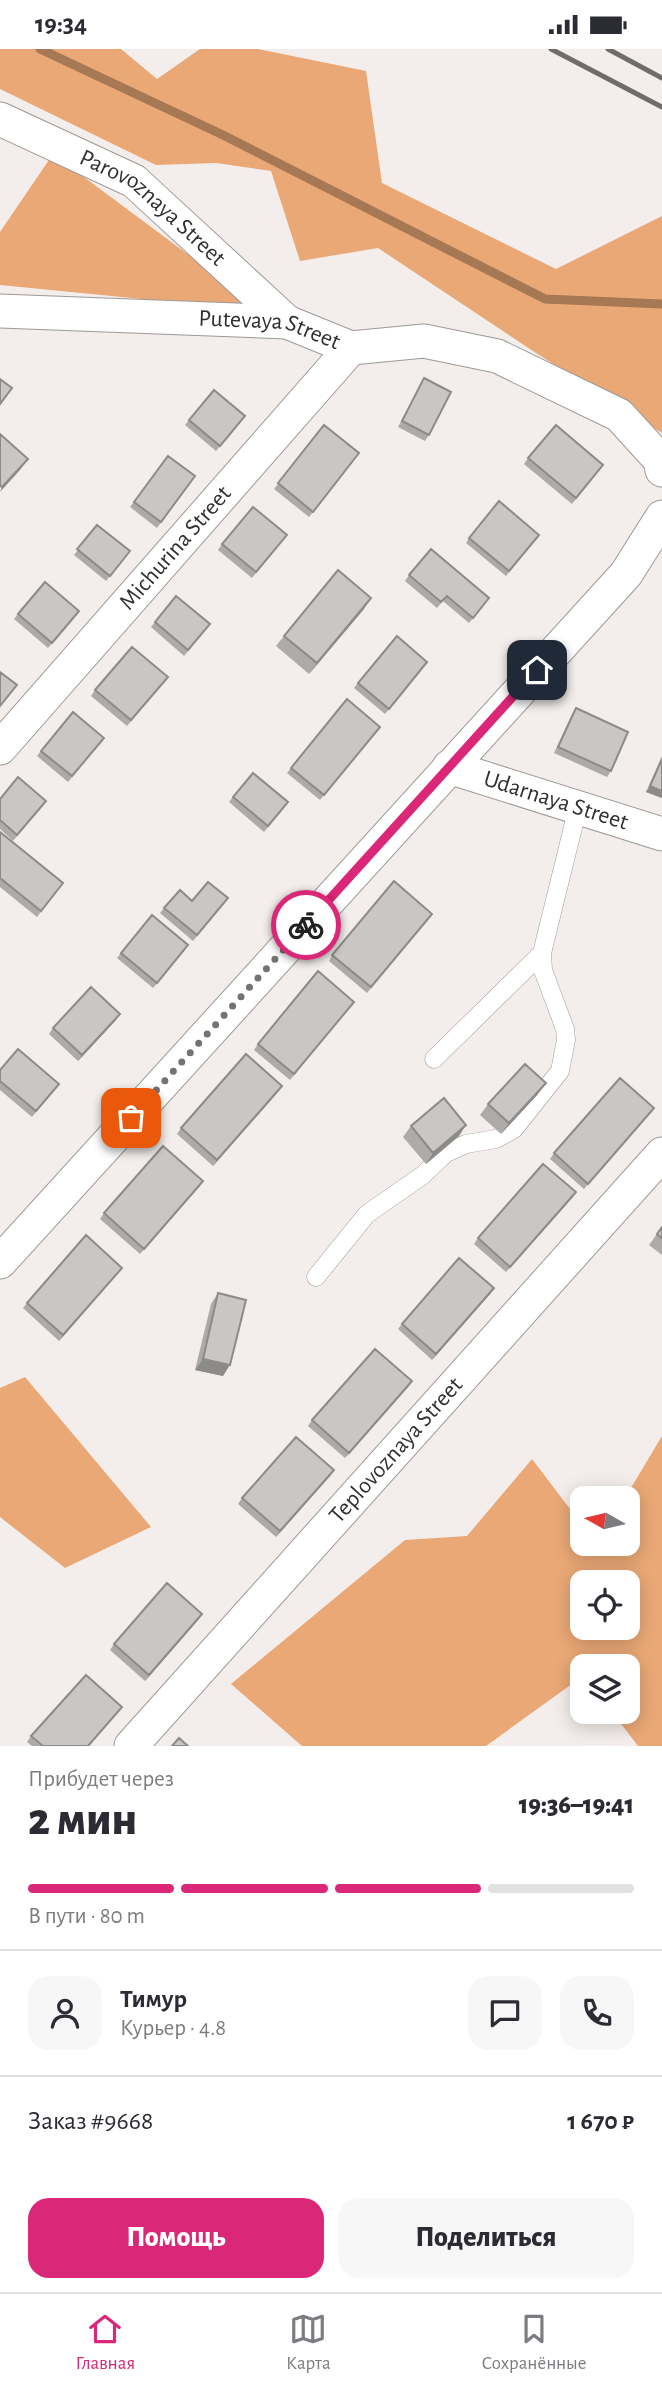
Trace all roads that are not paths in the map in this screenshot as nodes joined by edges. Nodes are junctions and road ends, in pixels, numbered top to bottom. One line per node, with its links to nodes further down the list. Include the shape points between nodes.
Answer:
1 (0, 119): 3 (street, Parovoznaya Street, via 134,181)
2 (0, 311): 3 (street, Putevaya Street)
3 (287, 322): 4 (street, Putevaya Street)
4 (351, 348): 5 (street, Putevaya Street, via 424,341 497,356 619,415 660,460); 7 (street, Michurina Street)
5 (662, 470)
6 (662, 517): 8 (street, Udarnaya Street, via 625,574)
7 (0, 748)
8 (449, 767): 9 (street, Udarnaya Street); 14 (street, Udarnaya Street)
9 (578, 807): 10 (street, Udarnaya Street); 11 (lane)
10 (662, 834)
11 (542, 953): 12 (lane); 15 (lane, via 543,970 565,1029 560,1071 514,1129 446,1153 367,1214)
12 (434, 1059)
13 (662, 1154): 16 (street, Teplovoznaya Street)
14 (0, 1262)
15 (316, 1277)
16 (131, 1746)

